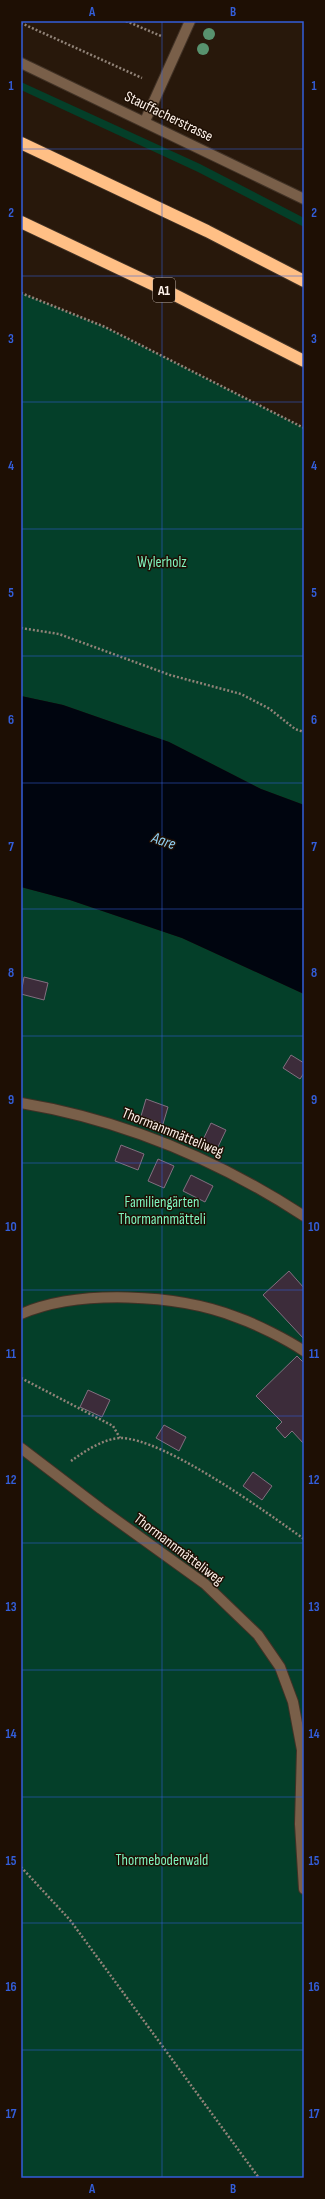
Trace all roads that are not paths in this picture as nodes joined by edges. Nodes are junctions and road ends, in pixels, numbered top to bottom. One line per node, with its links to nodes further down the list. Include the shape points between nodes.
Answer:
1 (190, 21): 3 (street)
2 (21, 63): 3 (street, Stauffacherstrasse)
3 (145, 121): 5 (street, Stauffacherstrasse)
4 (21, 143): 7 (highway)
5 (304, 198)
6 (21, 222): 8 (highway, A1, via 170,293)
7 (304, 280)
8 (304, 362)
9 (21, 1103): 10 (street, Thormannmätteliweg, via 58,1109 156,1140 229,1172)
10 (304, 1216)
11 (21, 1314): 12 (street, via 86,1298 153,1299 236,1317)
12 (304, 1351)
13 (21, 1448): 14 (street, Thormannmätteliweg, via 205,1584 258,1635 280,1667 293,1702 302,1750 300,1824)
14 (304, 1889)

